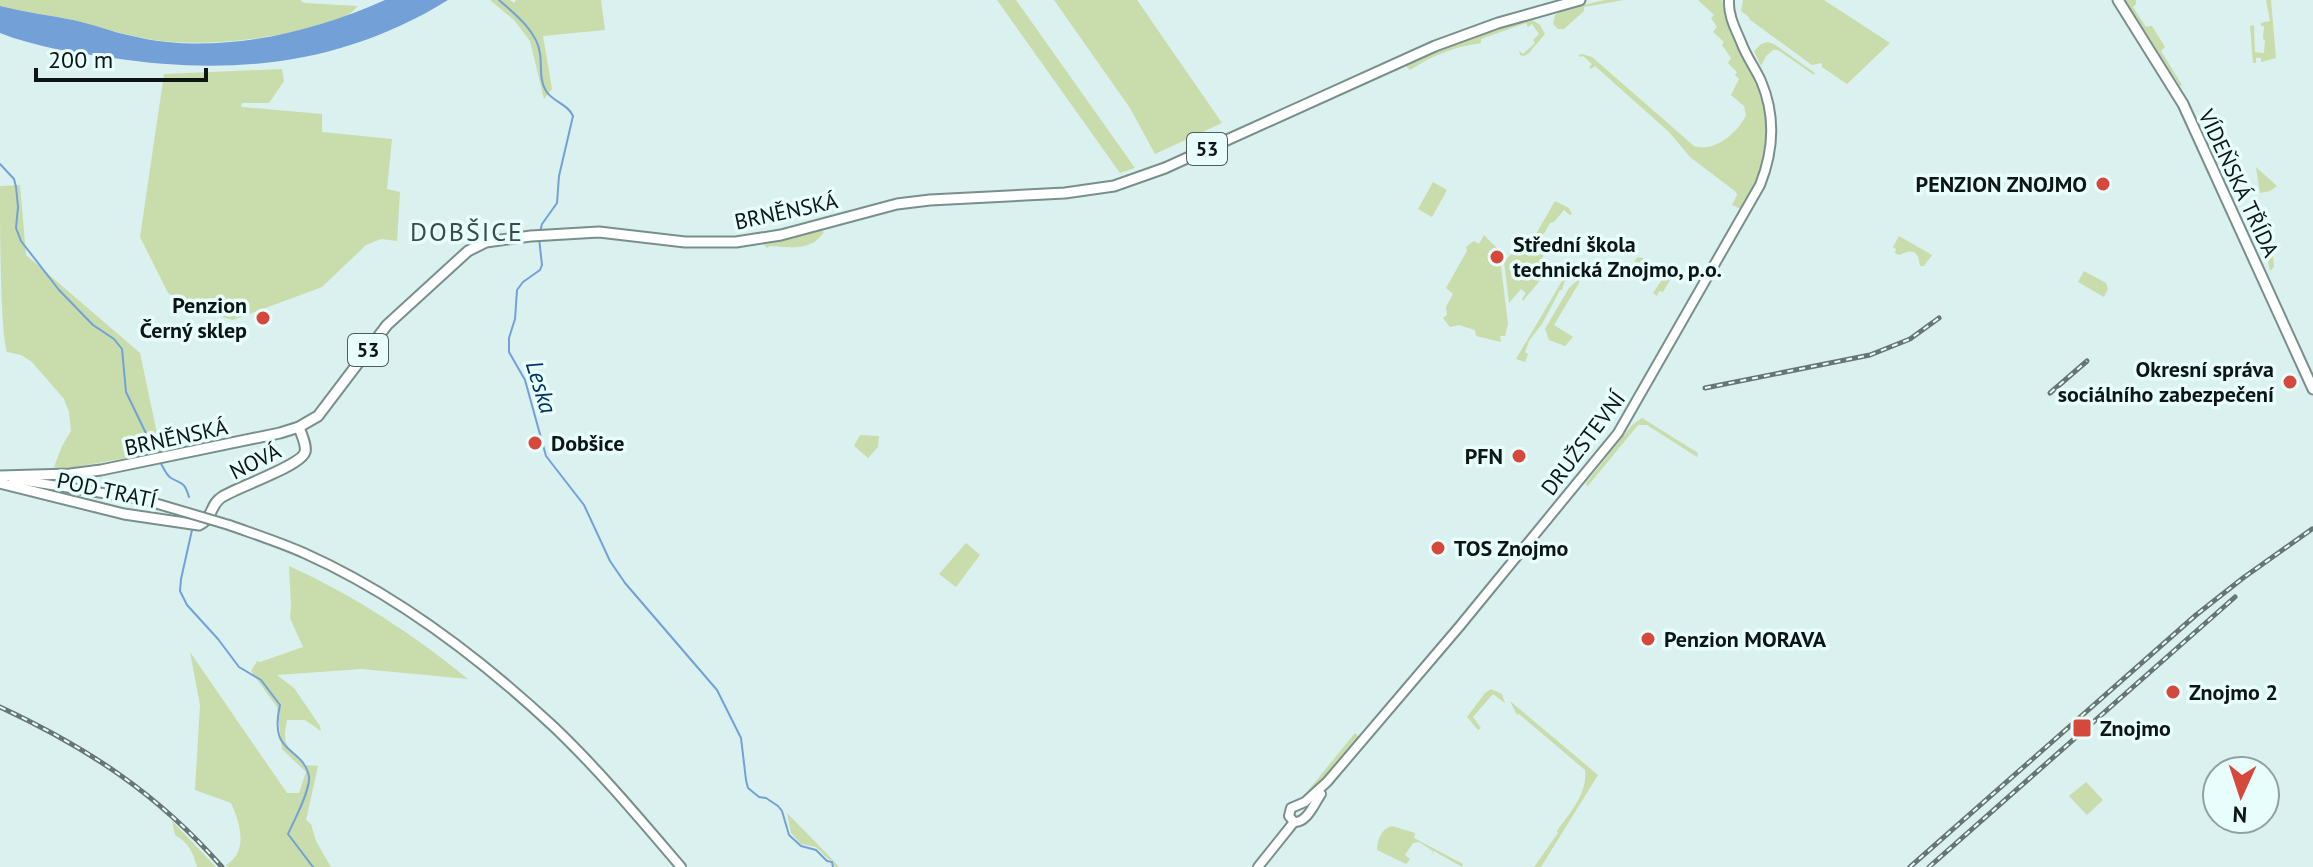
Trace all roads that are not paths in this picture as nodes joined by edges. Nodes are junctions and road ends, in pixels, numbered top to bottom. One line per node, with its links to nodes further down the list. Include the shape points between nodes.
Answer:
1 (1580, 0): 5 (main road, BRNĚNSKÁ / 53, via 1435,46 1114,186 897,204 736,242 599,232 494,240 468,251 387,325 328,405)
2 (1729, 0): 10 (main road, DRUŽSTEVNÍ, via 1732,21 1770,108 1771,146 1760,185 1611,443)
3 (2118, 0): 4 (main road, VÍDEŇSKÁ TŘÍDA, via 2183,104)
4 (2313, 389)
5 (299, 427): 6 (main road, BRNĚNSKÁ / 53, via 142,463); 9 (main road, NOVÁ, via 303,456 220,498)
6 (55, 475): 7 (main road, BRNĚNSKÁ / 53); 8 (main road)
7 (0, 479): 8 (main road); 9 (main road, POD TRATÍ, via 47,496 148,518)
8 (21, 480): 14 (main road, bridge, via 141,499 229,525 330,566 392,601 498,677 556,729)
9 (206, 522)
10 (1327, 782): 11 (main road, DRUŽSTEVNÍ); 12 (main road)
11 (1299, 805): 12 (main road); 13 (main road, via 1289,811)
12 (1307, 813): 13 (main road, via 1303,821)
13 (1294, 822): 15 (main road)
14 (681, 867)
15 (1258, 867)

